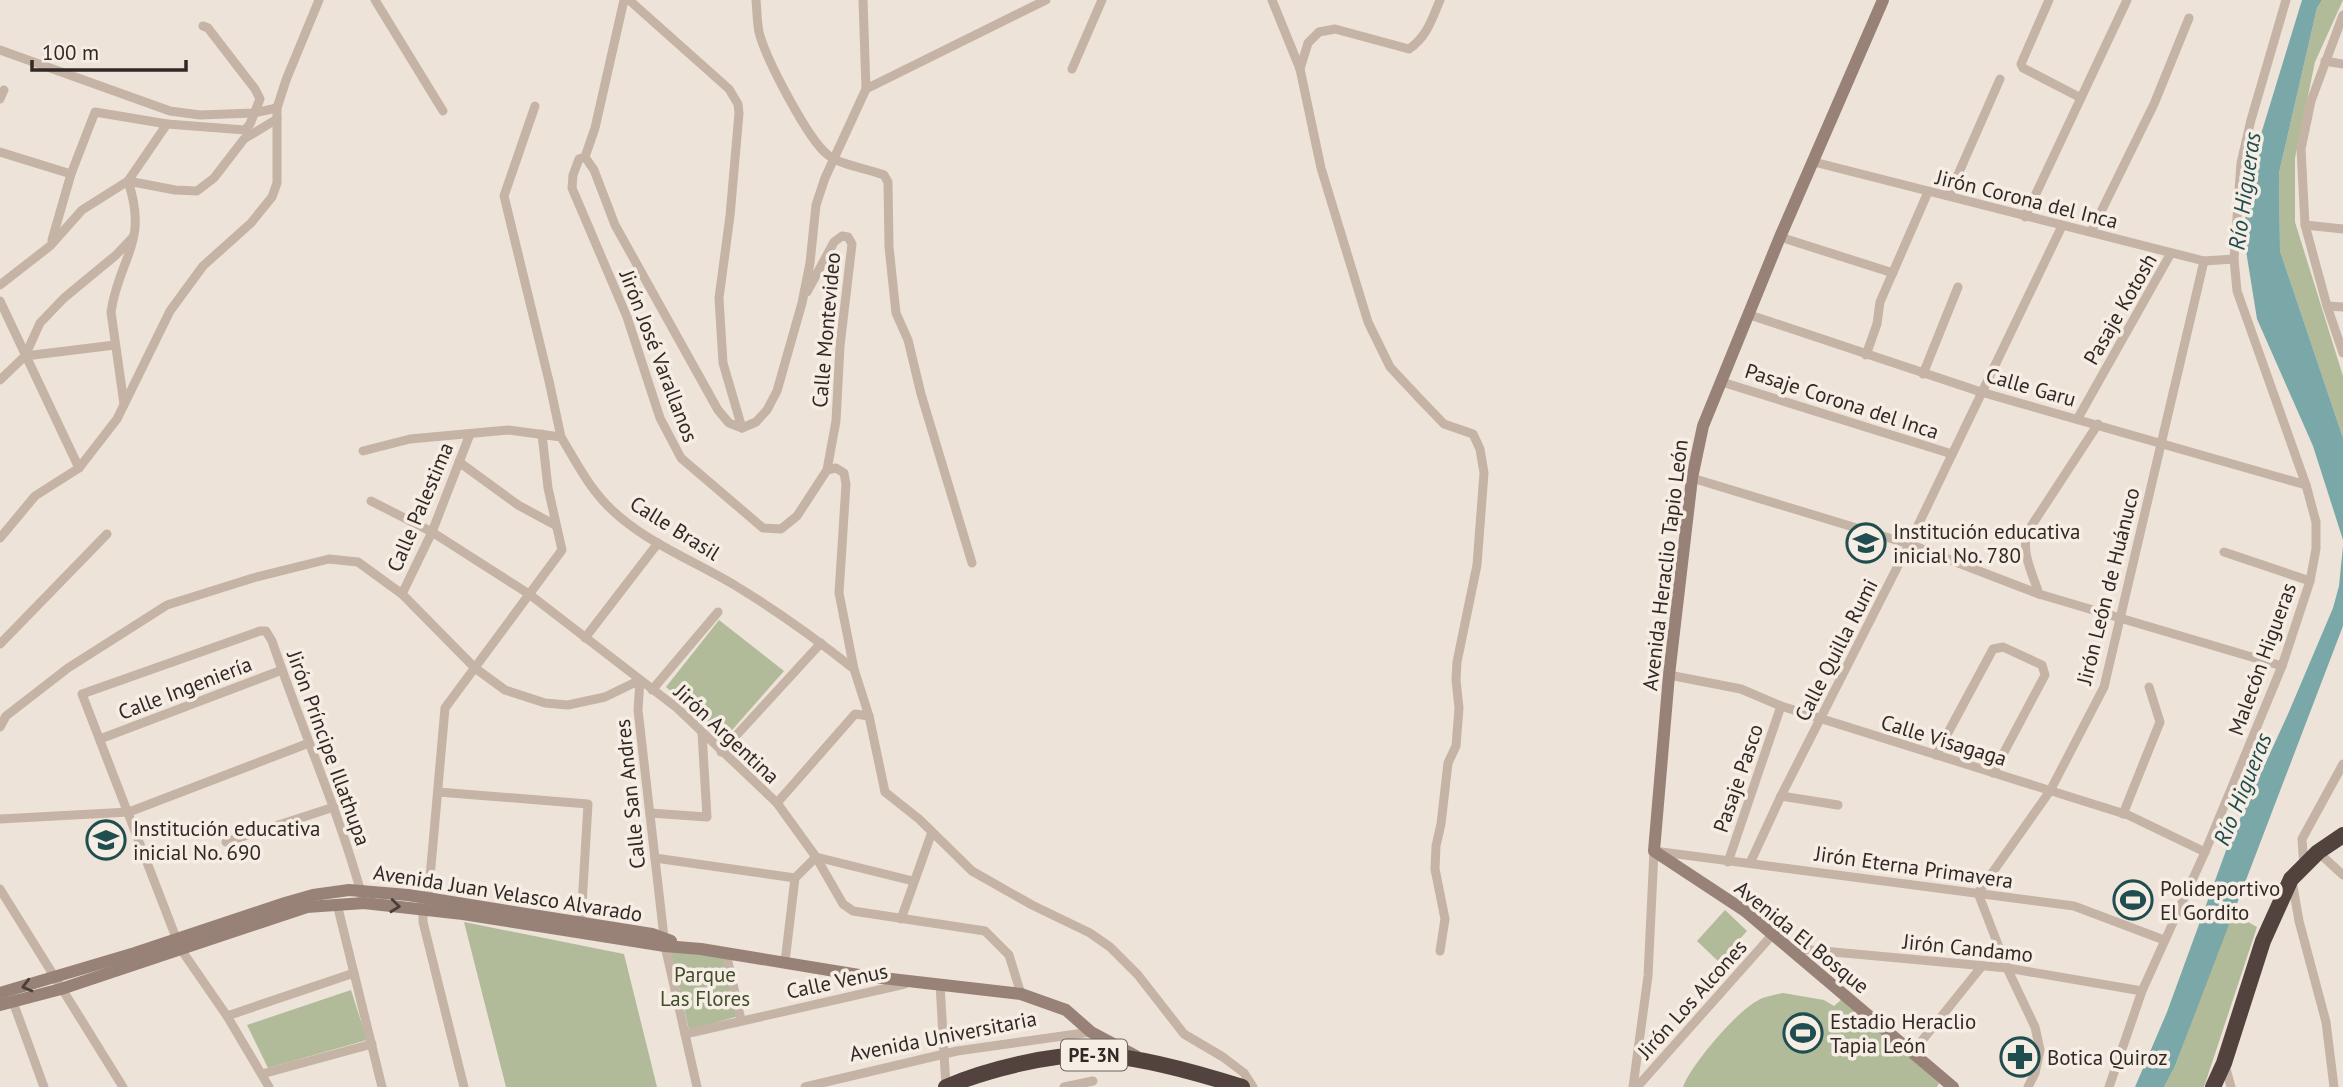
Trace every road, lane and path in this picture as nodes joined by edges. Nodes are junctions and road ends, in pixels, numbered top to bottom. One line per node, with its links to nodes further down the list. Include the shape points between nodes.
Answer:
1 (319, 0): 26 (street)
2 (375, 0): 27 (street)
3 (627, 0): 32 (street); 69 (street, via 729,89 738,104 719,298 723,363)
4 (756, 0): 33 (street, via 766,53 807,127)
5 (863, 0): 23 (street)
6 (1046, 0): 23 (street)
7 (1102, 0): 20 (street)
8 (1272, 0): 21 (street)
9 (1440, 0): 21 (street, via 1426,34 1409,49 1335,29 1319,32 1308,43)
10 (1883, 0): 34 (street, Avenida Heraclio Tapio León)
11 (2049, 0): 24 (street, via 2021,64)
12 (2127, 0): 24 (street)
13 (2286, 0): 48 (street, Malecón Higueras, via 2241,163)
14 (2189, 18): 43 (street, via 2154,104)
15 (2343, 20): 18 (street)
16 (203, 26): 28 (street, via 255,89 260,99)
17 (0, 50): 28 (street, via 170,111)
18 (2325, 61): 19 (street); 40 (street, via 2301,149)
19 (2343, 64)
20 (1072, 69)
21 (1300, 69): 155 (street, via 1321,167 1368,322 1390,367 1444,424 1473,434 1480,449 1483,473 1477,565 1457,662 1456,746 1448,763 1436,846 1435,869 1445,919)
22 (2000, 79): 38 (street)
23 (866, 89): 33 (street)
24 (2081, 98): 39 (street)
25 (535, 106): 72 (street, via 504,195)
26 (277, 108): 28 (street); 29 (street)
27 (443, 111)
28 (253, 113): 30 (street, via 245,130)
29 (277, 119): 36 (street, via 244,139 214,178 197,191); 66 (street, via 277,183 272,197 251,223 203,266 170,311)
30 (167, 124): 35 (street, via 95,112); 36 (street)
31 (0, 152): 35 (street)
32 (585, 157): 69 (street, Jirón José Varallanos, via 615,225 718,410 729,423); 78 (street, Jirón José Varallanos, via 579,159 572,188 627,317 660,418 681,458 763,528 781,529 797,516)
33 (834, 159): 54 (street, via 816,205); 89 (street, via 877,172 888,182 896,313 908,340)
34 (1814, 162): 37 (street, Jirón Corona del Inca); 45 (street, Avenida Heraclio Tapio León)
35 (71, 174): 46 (street)
36 (128, 181): 44 (street, via 136,204); 46 (street, via 82,210)
37 (1928, 191): 38 (street, Jirón Corona del Inca); 50 (street)
38 (1949, 195): 39 (street, Jirón Corona del Inca)
39 (2025, 217): 41 (street, Jirón Corona del Inca)
40 (2305, 225): 42 (street); 55 (street)
41 (2062, 226): 43 (street, Jirón Corona del Inca); 65 (street, Calle Quilla Rumi)
42 (2343, 229)
43 (2091, 232): 47 (street, Jirón Corona del Inca)
44 (136, 234): 58 (street, via 113,298); 61 (street, via 40,323)
45 (1780, 237): 50 (street); 57 (street, Avenida Heraclio Tapio León)
46 (50, 246): 51 (street)
47 (2171, 253): 49 (street, Jirón Corona del Inca); 67 (street, Pasaje Kotosh)
48 (2234, 259): 49 (street, Jirón Corona del Inca); 80 (street, Malecón Higueras, via 2237,291)
49 (2204, 261): 73 (street, Jirón León de Huánuco)
50 (1893, 273): 60 (street)
51 (0, 285)
52 (1958, 286): 62 (street)
53 (0, 302): 61 (street)
54 (802, 303): 69 (street, via 777,391 756,422); 78 (street, Calle Montevideo, via 834,242 848,237 852,244 836,421)
55 (2327, 306): 56 (street); 59 (street)
56 (2343, 307)
57 (1750, 315): 60 (street, Calle Garu); 64 (street, Avenida Heraclio Tapio León)
58 (115, 345): 61 (street); 66 (street)
59 (2343, 352)
60 (1866, 355): 62 (street, Calle Garu)
61 (24, 356): 63 (street); 77 (street)
62 (1923, 374): 65 (street, Calle Garu)
63 (0, 380)
64 (1722, 382): 75 (street, Pasaje Corona del Inca); 79 (street, Avenida Heraclio Tapio León, via 1703,426)
65 (1981, 392): 67 (street, Calle Garu); 75 (street, Calle Quilla Rumi)
66 (124, 406): 77 (street)
67 (2078, 418): 68 (street, Calle Garu)
68 (2098, 424): 73 (street, Calle Garu); 93 (street, via 2025,539)
69 (742, 428)
70 (470, 434): 71 (street, via 508,430); 74 (street, via 410,439); 76 (street, Calle Palestima)
71 (542, 435): 72 (street); 82 (street)
72 (561, 438): 86 (street, Calle Brasil, via 607,505)
73 (2161, 444): 80 (street, Calle Garu); 95 (street, Jirón León de Huánuco)
74 (363, 451)
75 (1952, 454): 87 (street, Calle Quilla Rumi)
76 (459, 462): 82 (street, via 518,505); 83 (street, Calle Palestima)
77 (79, 468): 85 (street, via 35,496)
78 (827, 470): 101 (street, via 836,468 844,473 846,484 839,593)
79 (1692, 478): 87 (street); 103 (street, Avenida Heraclio Tapio León)
80 (2306, 485): 90 (street, Malecón Higueras, via 2316,522)
81 (371, 501): 83 (street, Jirón Argentina)
82 (555, 525): 92 (street, via 562,550)
83 (432, 532): 91 (street, Calle Palestima); 92 (street, Jirón Argentina)
84 (107, 534): 98 (street)
85 (0, 538)
86 (658, 543): 96 (street); 97 (street, Calle Brasil, via 736,586)
87 (1909, 544): 93 (street); 109 (street, Calle Quilla Rumi)
88 (2224, 552): 90 (street)
89 (972, 563)
90 (2310, 581): 99 (street, Malecón Higueras)
91 (402, 594): 100 (street); 110 (street, via 358,562 328,559 167,605 68,668 6,716)
92 (528, 594): 96 (street, Jirón Argentina); 100 (street)
93 (2039, 594): 95 (street)
94 (718, 612): 106 (street)
95 (2122, 620): 99 (street); 118 (street, Jirón León de Huánuco, via 2104,687)
96 (585, 638): 104 (street, Jirón Argentina)
97 (821, 643): 101 (street, Calle Brasil); 114 (street)
98 (0, 644)
99 (2282, 666): 132 (street, Malecón Higueras)
100 (475, 668): 104 (street, via 505,690 568,705 605,697); 119 (street, via 446,708)
101 (854, 669): 108 (street)
102 (282, 670): 112 (street, Calle Ingeniería); 112 (street, Jirón Príncipe Illathupa, via 272,641 266,631 260,631 82,694); 113 (street, Jirón Príncipe Illathupa)
103 (1669, 675): 107 (street, Calle Visagaga, via 1741,689); 131 (street, Avenida Heraclio Tapio León)
104 (640, 680): 106 (street, Jirón Argentina); 125 (street, Calle San Andres, via 638,710)
105 (2149, 687): 126 (street, via 2160,722)
106 (652, 690): 111 (street, Jirón Argentina)
107 (1781, 706): 109 (street, Calle Visagaga); 136 (street, Pasaje Pasco)
108 (869, 716): 121 (street, via 855,714); 128 (street, via 885,792)
109 (1820, 719): 115 (street, Calle Visagaga); 120 (street, Calle Quilla Rumi)
110 (0, 727)
111 (702, 733): 114 (street, Jirón Argentina); 125 (street, via 707,817)
112 (100, 739): 124 (street)
113 (309, 743): 123 (street, Jirón Príncipe Illathupa); 124 (street)
114 (721, 752): 121 (street, Jirón Argentina)
115 (1936, 755): 117 (street, Calle Visagaga); 117 (street, via 1993,649 2003,647 2042,665 2045,675)
116 (2343, 764): 138 (street, via 2302,839)
117 (1993, 773): 118 (street, Calle Visagaga)
118 (2050, 791): 126 (street, Calle Visagaga); 144 (street, Jirón León de Huánuco)
119 (438, 792): 146 (street); 149 (street, via 588,804)
120 (1781, 796): 122 (street); 137 (street, Calle Quilla Rumi)
121 (776, 803): 134 (street, Jirón Argentina)
122 (1838, 805)
123 (334, 807): 130 (street); 145 (street, Jirón Príncipe Illathupa)
124 (128, 812): 127 (street); 153 (street)
125 (650, 813): 135 (street, Calle San Andres)
126 (2123, 814): 132 (street, Calle Visagaga)
127 (0, 819)
128 (932, 832): 142 (street); 190 (street, via 971,871 1110,947 1184,1034 1244,1073)
129 (2343, 835): 133 (highway)
130 (226, 842)
131 (1654, 851): 136 (street, Jirón Eterna Primavera); 150 (street, Avenida El Bosque); 191 (street, Avenida Heraclio Tapio León, via 1648,976)
132 (2204, 852): 151 (street, Malecón Higueras)
133 (2318, 852): 138 (highway); 139 (street)
134 (816, 857): 140 (street); 142 (street); 148 (street, Jirón Argentina, via 843,904 853,911)
135 (655, 858): 140 (street); 152 (street, Calle San Andres)
136 (1728, 862): 137 (street, Jirón Eterna Primavera)
137 (1750, 863): 144 (street, Jirón Eterna Primavera)
138 (2304, 867): 141 (highway)
139 (2343, 875)
140 (795, 878): 157 (street)
141 (2291, 879): 176 (highway, via 2263,941); 197 (street, via 2326,1022)
142 (913, 881): 148 (street)
143 (0, 889): 162 (street)
144 (1978, 893): 151 (street, Jirón Eterna Primavera, via 2074,906); 159 (street)
145 (362, 897): 146 (street, Avenida Juan Velasco Alvarado); 147 (street, Avenida Juan Velasco Alvarado); 153 (street, Avenida Juan Velasco Alvarado, via 313,895)
146 (425, 903): 149 (street, Avenida Juan Velasco Alvarado); 152 (street, Avenida Juan Velasco Alvarado); 184 (street, via 423,922)
147 (337, 904): 153 (street, Avenida Juan Velasco Alvarado, via 307,907); 160 (street)
148 (901, 919): 166 (street, Jirón Argentina, via 989,934 1009,955)
149 (581, 922): 152 (street, Avenida Juan Velasco Alvarado)
150 (1773, 934): 154 (street, Avenida El Bosque); 191 (street, Jirón Los Alcones)
151 (2164, 940): 164 (street, Malecón Higueras)
152 (665, 942): 156 (street, Avenida Juan Velasco Alvarado); 171 (street, Calle San Andres)
153 (178, 944): 162 (street, Avenida Juan Velasco Alvarado); 168 (street)
154 (1789, 948): 158 (street, Jirón Candamo); 173 (street, Avenida El Bosque)
155 (1440, 951)
156 (726, 953): 157 (street, Avenida Juan Velasco Alvarado); 169 (street)
157 (785, 962): 161 (street, Avenida Juan Velasco Alvarado)
158 (1982, 966): 159 (street, Jirón Candamo); 173 (street)
159 (2007, 968): 164 (street, Jirón Candamo); 193 (street, via 2035,1027 2040,1050)
160 (354, 973): 168 (street); 172 (street)
161 (915, 982): 163 (street, Avenida Juan Velasco Alvarado); 169 (street, Calle Venus)
162 (58, 984): 165 (street, Avenida Juan Velasco Alvarado, one-way to 165); 167 (street, Avenida Juan Velasco Alvarado); 181 (street)
163 (940, 984): 166 (street, Avenida Juan Velasco Alvarado); 174 (street)
164 (2142, 990): 194 (street, Malecón Higueras)
165 (0, 993)
166 (1021, 994): 170 (street, Avenida Juan Velasco Alvarado, via 1066,1010)
167 (6, 1004): 180 (street)
168 (227, 1016): 177 (street)
169 (741, 1020): 171 (street, Calle Venus)
170 (1091, 1032): 174 (street, Avenida Universitaria); 175 (street, Avenida Juan Velasco Alvarado)
171 (684, 1034): 185 (street, Calle San Andres)
172 (372, 1044): 177 (street); 183 (street)
173 (1912, 1053): 192 (street, Avenida El Bosque)
174 (944, 1055): 186 (street, Avenida Universitaria); 187 (street)
175 (1149, 1063): 178 (highway, Avenida Universitaria / PE-3N, via 1100,1055 1071,1056 992,1070); 189 (highway, Avenida Universitaria / PE-3N)
176 (2224, 1063): 195 (highway); 196 (street)
177 (262, 1074): 182 (street)
178 (978, 1081): 187 (highway, Avenida Universitaria / PE-3N)
179 (1093, 1081): 188 (street)
180 (44, 1087)
181 (123, 1087)
182 (269, 1087)
183 (382, 1087)
184 (464, 1087)
185 (696, 1087)
186 (805, 1087)
187 (946, 1087)
188 (1064, 1087)
189 (1242, 1087)
190 (1253, 1087)
191 (1635, 1087)
192 (1952, 1087)
193 (2028, 1087)
194 (2109, 1087)
195 (2213, 1087)
196 (2231, 1087)
197 (2334, 1087)

